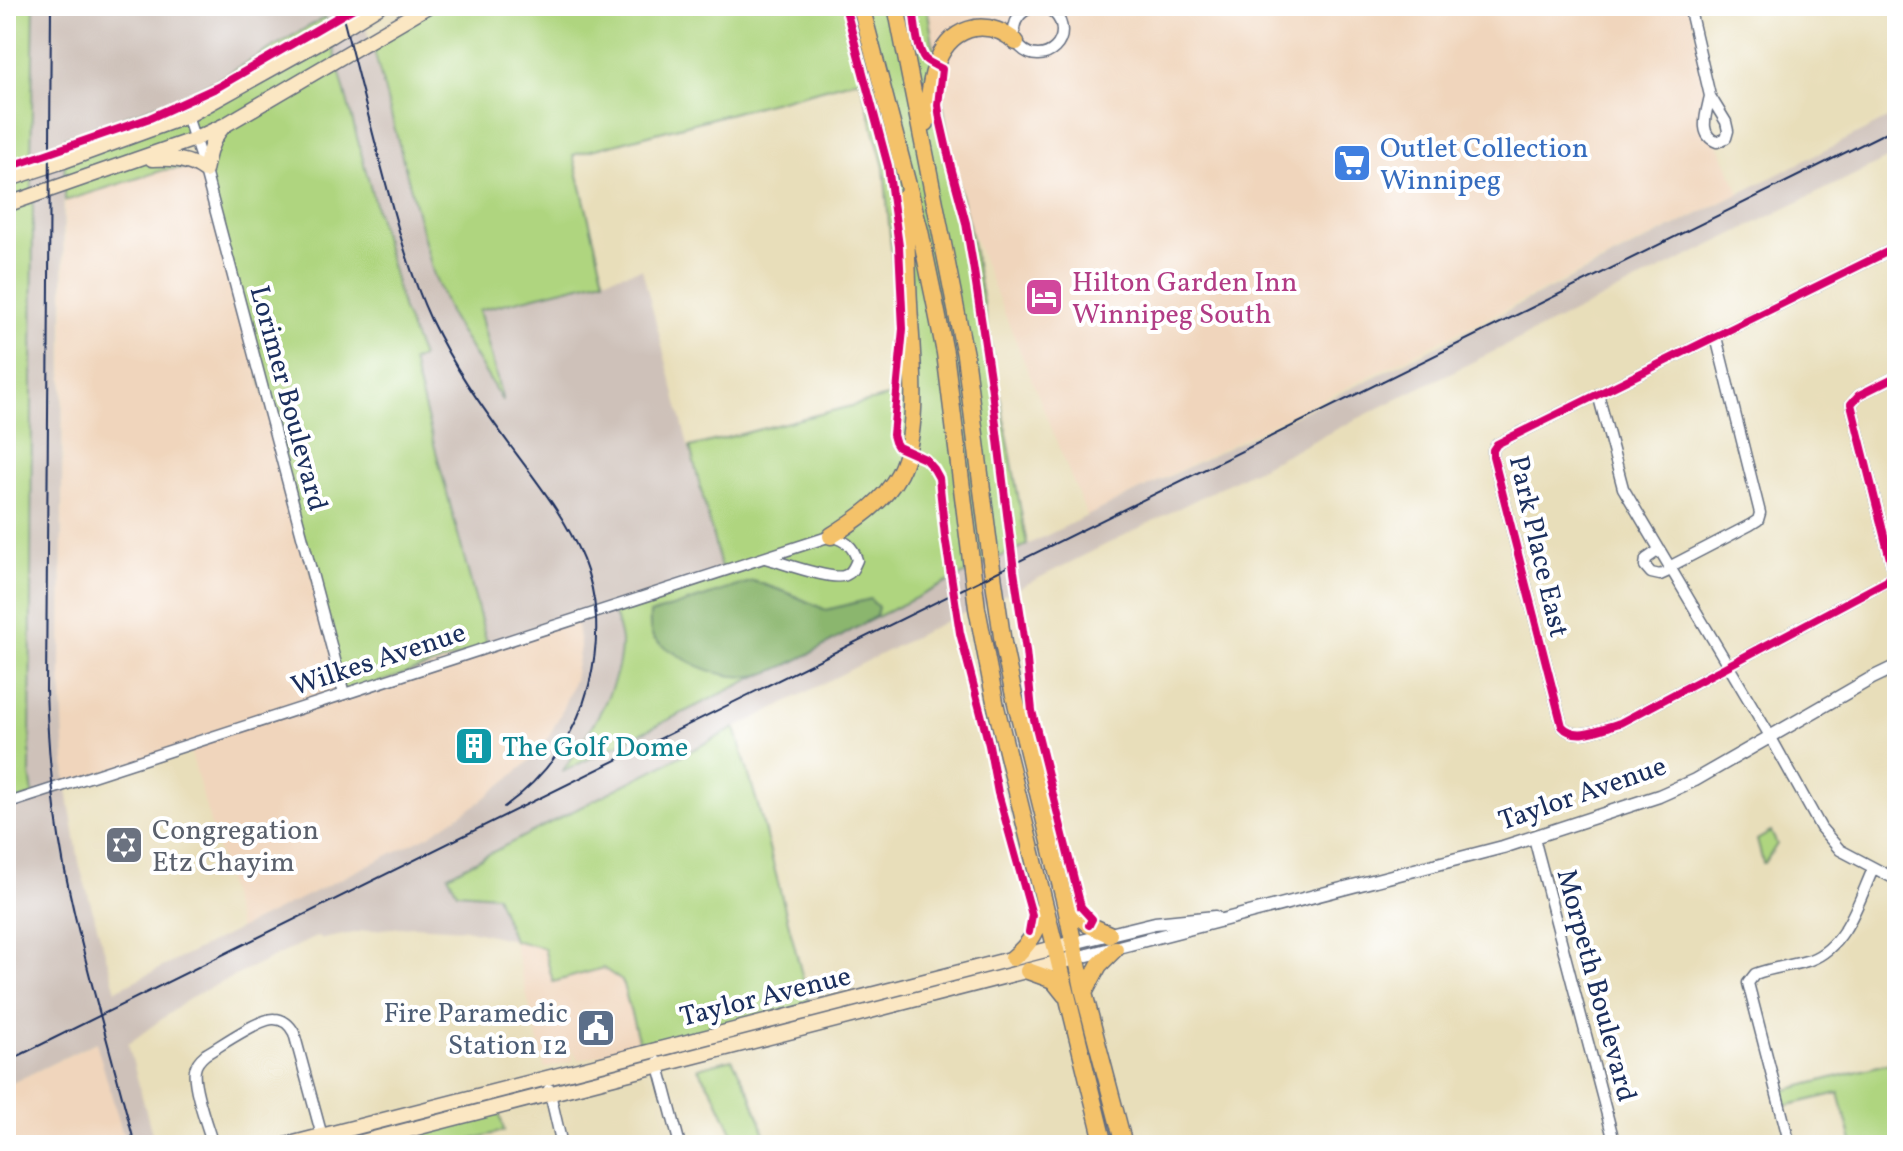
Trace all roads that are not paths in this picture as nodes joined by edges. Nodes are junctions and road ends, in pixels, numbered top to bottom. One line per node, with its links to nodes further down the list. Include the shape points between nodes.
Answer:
1 (379, 6): 10 (main road)
2 (428, 6): 11 (main road)
3 (861, 6): 12 (main road)
4 (896, 6): 14 (main road)
5 (1689, 6): 9 (street)
6 (1046, 7): 7 (street); 8 (street, via 1060,24 1056,46 1034,54)
7 (1024, 9): 8 (street, via 1015,25)
8 (1016, 42): 14 (main road, via 1007,34 979,27 948,42 935,65)
9 (1710, 96)
10 (187, 116): 13 (street, Lorimer Boulevard); 17 (main road)
11 (225, 125): 13 (main road); 16 (main road, via 216,135)
12 (895, 133): 23 (main road, via 913,386 907,451 888,491 862,517); 36 (main road, via 945,353 985,651)
13 (195, 139): 15 (main road); 16 (street, Lorimer Boulevard)
14 (924, 141): 35 (main road, via 965,355 1003,643)
15 (140, 159): 16 (main road, via 184,160); 18 (main road)
16 (205, 171): 29 (street, Lorimer Boulevard)
17 (6, 180)
18 (6, 205)
19 (1897, 247): 20 (street, Park Place East)
20 (1716, 337): 22 (street, Park Place East); 26 (street, via 1760,513 1750,525)
21 (1897, 376): 27 (street, via 1851,404 1892,574)
22 (1598, 394): 24 (street, via 1623,488); 27 (street, Park Place East, via 1493,450 1562,726 1579,735 1620,723)
23 (831, 536): 25 (street, Wilkes Avenue); 25 (street, via 855,553 853,570 843,577)
24 (1659, 550): 26 (street); 26 (street, via 1645,566 1660,575)
25 (765, 558): 29 (street, Wilkes Avenue)
26 (1670, 569): 27 (street)
27 (1728, 666): 30 (street)
28 (1897, 666): 30 (street, Taylor Avenue)
29 (344, 694): 31 (street, Wilkes Avenue)
30 (1770, 736): 32 (street, Taylor Avenue, via 1659,796); 33 (street, via 1821,828 1840,850)
31 (6, 804)
32 (1534, 838): 37 (street, Taylor Avenue, via 1260,911); 58 (street, Morpeth Boulevard)
33 (1873, 869): 34 (street); 59 (street, via 1844,931 1827,951 1755,974 1748,983)
34 (1897, 880)
35 (1065, 903): 37 (main road); 38 (main road)
36 (1044, 906): 39 (main road); 40 (main road, via 1034,936)
37 (1112, 942): 38 (street, Taylor Avenue); 42 (main road)
38 (1075, 950): 39 (main road, Taylor Avenue); 42 (main road)
39 (1057, 955): 40 (main road, Taylor Avenue); 41 (main road, Taylor Avenue); 43 (main road)
40 (1013, 958): 44 (main road, Taylor Avenue)
41 (1028, 971): 43 (main road, via 1053,980); 45 (main road, Taylor Avenue)
42 (1084, 993): 57 (main road)
43 (1066, 996): 56 (main road)
44 (655, 1051): 45 (street); 46 (main road, Taylor Avenue)
45 (659, 1066): 47 (main road, Taylor Avenue); 55 (street)
46 (548, 1078): 47 (street); 48 (main road, Taylor Avenue)
47 (550, 1094): 50 (main road, Taylor Avenue); 54 (street)
48 (363, 1125): 49 (main road, Taylor Avenue); 50 (street)
49 (322, 1136): 51 (street, via 294,1033 290,1025 272,1018 199,1060 195,1082); 52 (main road, Taylor Avenue)
50 (369, 1143): 53 (main road, Taylor Avenue)
51 (213, 1145)
52 (286, 1145)
53 (350, 1145)
54 (562, 1145)
55 (680, 1145)
56 (1104, 1145)
57 (1124, 1145)
58 (1615, 1145)
59 (1790, 1145)

